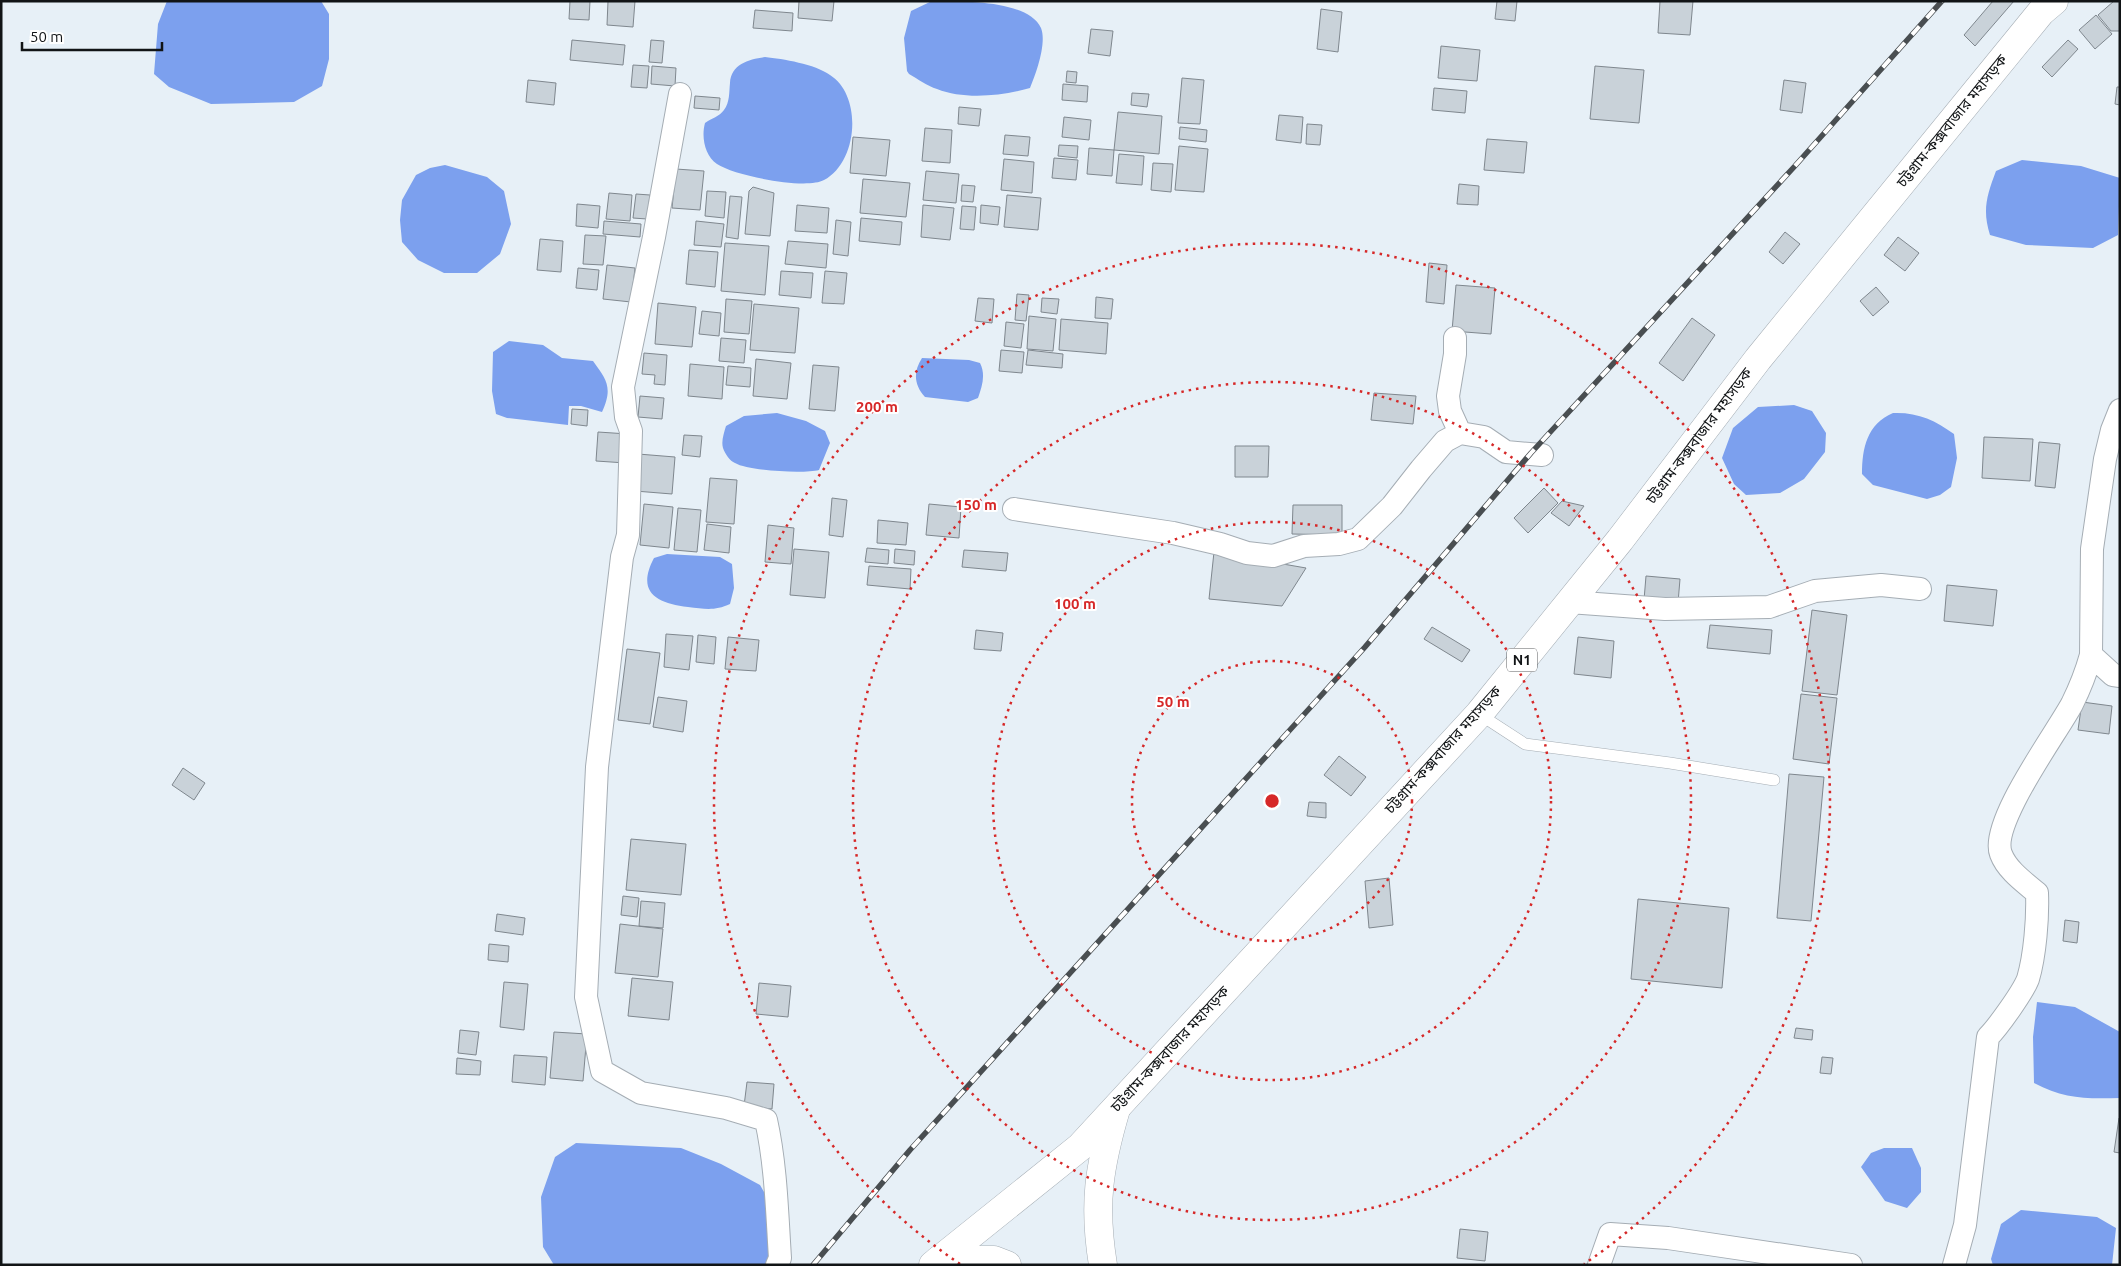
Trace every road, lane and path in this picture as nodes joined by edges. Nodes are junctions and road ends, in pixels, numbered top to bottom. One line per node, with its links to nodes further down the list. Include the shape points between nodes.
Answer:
1 (2054, 1): 9 (main road, চট্টগ্রাম-কক্সবাজার মহাসড়ক / N1, via 2041,12 1758,359)
2 (680, 94): 16 (street, via 623,387 626,418 631,431 628,535 622,557 597,767 586,997 602,1071 641,1093 726,1108 766,1120 776,1188 780,1258)
3 (1455, 338): 5 (street, via 1448,396 1450,411)
4 (2120, 410): 10 (street, via 2105,459 2092,549)
5 (1460, 432): 6 (street, via 1484,437 1506,452); 7 (street, via 1445,441 1392,506 1358,539 1339,544 1304,546 1273,556 1247,553 1173,533)
6 (1542, 455)
7 (1014, 508)
8 (1920, 589): 9 (street, via 1881,586 1815,591 1769,607 1665,609)
9 (1570, 602): 12 (main road, চট্টগ্রাম-কক্সবাজার মহাসড়ক / N1)
10 (2091, 655): 11 (street, via 2113,675); 21 (street, via 2071,706 2009,809 2001,832 2000,853 2036,893 2038,919 2027,980 1998,1028 1988,1037 1965,1225)
11 (2120, 676)
12 (1479, 714): 13 (lane, via 1525,744); 14 (main road, চট্টগ্রাম-কক্সবাজার মহাসড়ক / N1)
13 (1774, 780)
14 (1116, 1108): 15 (main road, চট্টগ্রাম-কক্সবাজার মহাসড়ক / N1, via 1080,1147); 18 (main road, via 1097,1193)
15 (936, 1262): 17 (main road, via 994,1260)
16 (777, 1265)
17 (1007, 1265)
18 (1103, 1265)
19 (1599, 1265): 20 (street, via 1610,1234 1668,1238)
20 (1851, 1265)
21 (1954, 1265)

